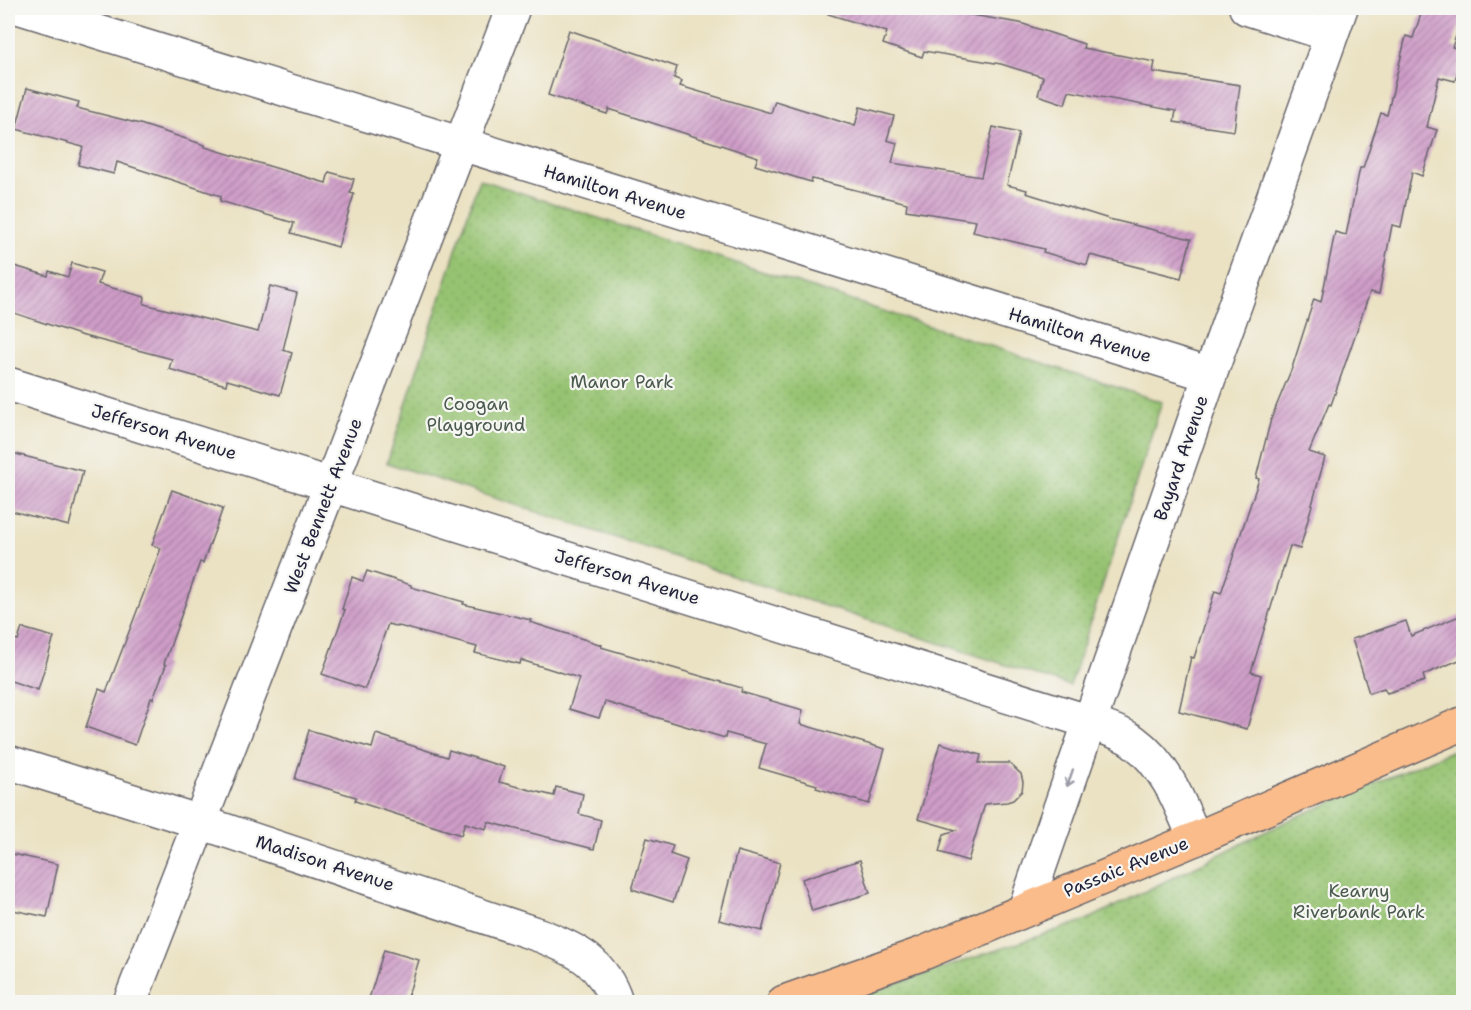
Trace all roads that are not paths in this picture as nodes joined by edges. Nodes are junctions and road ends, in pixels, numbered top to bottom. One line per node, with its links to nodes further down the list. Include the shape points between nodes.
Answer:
1 (21, 8): 5 (street, Hamilton Avenue)
2 (513, 8): 5 (street, West Bennett Avenue)
3 (1246, 8): 4 (street)
4 (1336, 21): 6 (street, Bayard Avenue)
5 (461, 145): 6 (street, Hamilton Avenue); 8 (street, West Bennett Avenue)
6 (1210, 375): 9 (street, Bayard Avenue)
7 (8, 384): 8 (street, Jefferson Avenue)
8 (331, 484): 9 (street, Jefferson Avenue); 12 (street, West Bennett Avenue)
9 (1090, 722): 13 (street, Jefferson Avenue, via 1132,740 1157,763); 14 (street, Bayard Avenue, one-way to 14)
10 (1464, 723): 13 (main road, Passaic Avenue)
11 (8, 762): 12 (street, Madison Avenue)
12 (201, 822): 15 (street, West Bennett Avenue); 16 (street, Madison Avenue, via 573,948 599,969)
13 (1195, 839): 14 (main road, Passaic Avenue)
14 (1025, 909): 17 (main road, Passaic Avenue, via 921,954)
15 (129, 1002)
16 (616, 1002)
17 (784, 1002)

